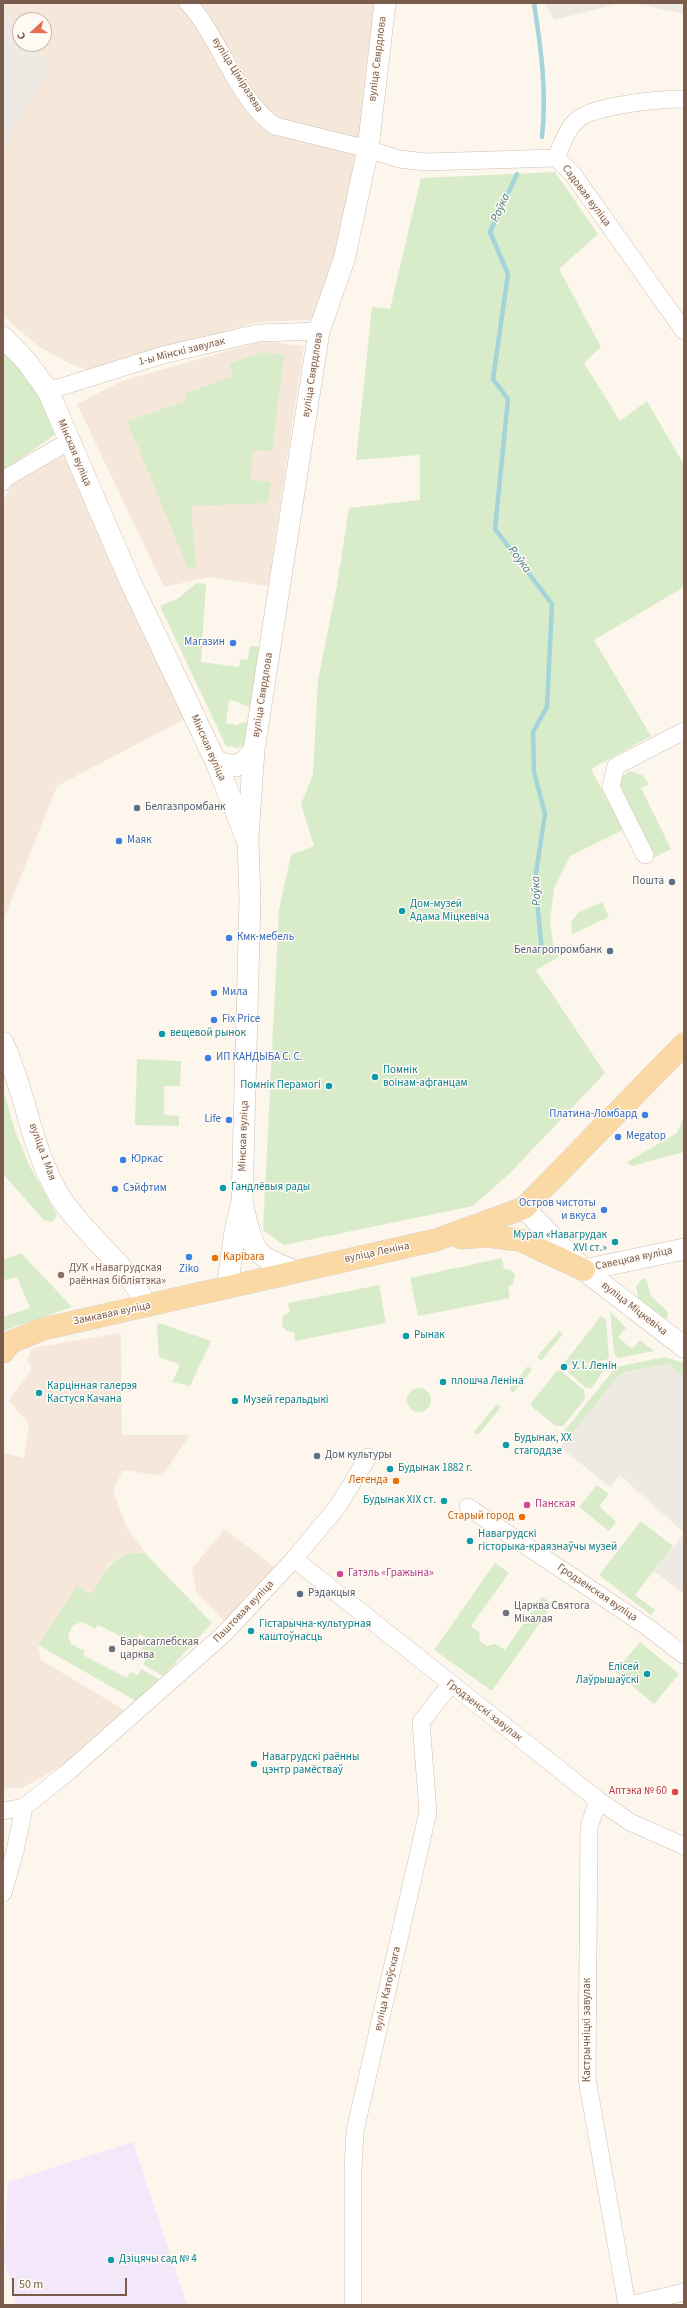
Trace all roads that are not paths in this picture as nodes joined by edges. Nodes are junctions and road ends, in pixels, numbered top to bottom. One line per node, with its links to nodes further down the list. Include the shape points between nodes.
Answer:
1 (188, 3): 4 (street, вуліца Ціміразева, via 200,16 264,119 275,126)
2 (385, 3): 4 (street, вуліца Свярдлова)
3 (684, 99): 5 (street, via 658,99 587,114 576,121 567,133)
4 (368, 148): 5 (street, Садовая вуліца, via 399,159 426,162); 6 (street, вуліца Свярдлова, via 344,260)
5 (556, 158): 7 (street, Садовая вуліца, via 572,173)
6 (319, 331): 9 (street, 1-ы Мінскі завулак, via 258,333 163,355); 13 (street, вуліца Свярдлова)
7 (684, 331)
8 (3, 337): 9 (street, Мінская вуліца, via 27,362)
9 (48, 391): 10 (street, Мінская вуліца)
10 (68, 441): 11 (street); 14 (street, Мінская вуліца, via 130,581)
11 (3, 482)
12 (684, 731): 16 (street, via 616,766 612,776 611,787)
13 (254, 750): 14 (street, вуліца Свярдлова, via 246,760 236,766); 15 (street, вуліца Свярдлова)
14 (216, 762): 15 (street, Мінская вуліца)
15 (248, 842): 19 (street, Мінская вуліца, via 250,899)
16 (645, 856)
17 (3, 1042): 26 (street, вуліца 1 Мая, via 20,1082 46,1169 60,1196 77,1221 140,1290)
18 (684, 1044): 20 (main road, via 541,1191)
19 (242, 1202): 24 (street, Мінская вуліца, via 254,1245 260,1256); 25 (street, Мінская вуліца)
20 (528, 1212): 21 (main road, вуліца Леніна, via 500,1217); 23 (street)
21 (436, 1240): 23 (main road, via 485,1236 520,1240); 24 (main road, вуліца Леніна)
22 (684, 1249): 23 (street, Савецкая вуліца)
23 (584, 1270): 28 (street, вуліца Міцкевіча)
24 (296, 1271): 25 (main road, вуліца Леніна)
25 (227, 1288): 26 (main road, Замкавая вуліца)
26 (146, 1306): 27 (main road, Замкавая вуліца, via 43,1329)
27 (6, 1346)
28 (684, 1347)
29 (368, 1457): 31 (street, Паштовая вуліца, via 338,1506)
30 (468, 1507): 32 (street, Гродзенская вуліца, via 646,1626)
31 (294, 1559): 33 (street, Гродзенскі завулак); 35 (street, Паштовая вуліца, via 224,1634 68,1772)
32 (684, 1655)
33 (450, 1685): 34 (street, Гродзенскі завулак); 40 (street, вуліца Катоўскага, via 421,1722 428,1812 355,2131)
34 (598, 1800): 37 (street, Гродзенскі завулак, via 630,1822); 41 (street, Кастрычніцкі завулак, via 589,1827 587,2079)
35 (24, 1807): 36 (street, Паштовая вуліца); 38 (street)
36 (3, 1811)
37 (684, 1846)
38 (3, 1894)
39 (684, 2292): 41 (street)
40 (354, 2305)
41 (628, 2305)

